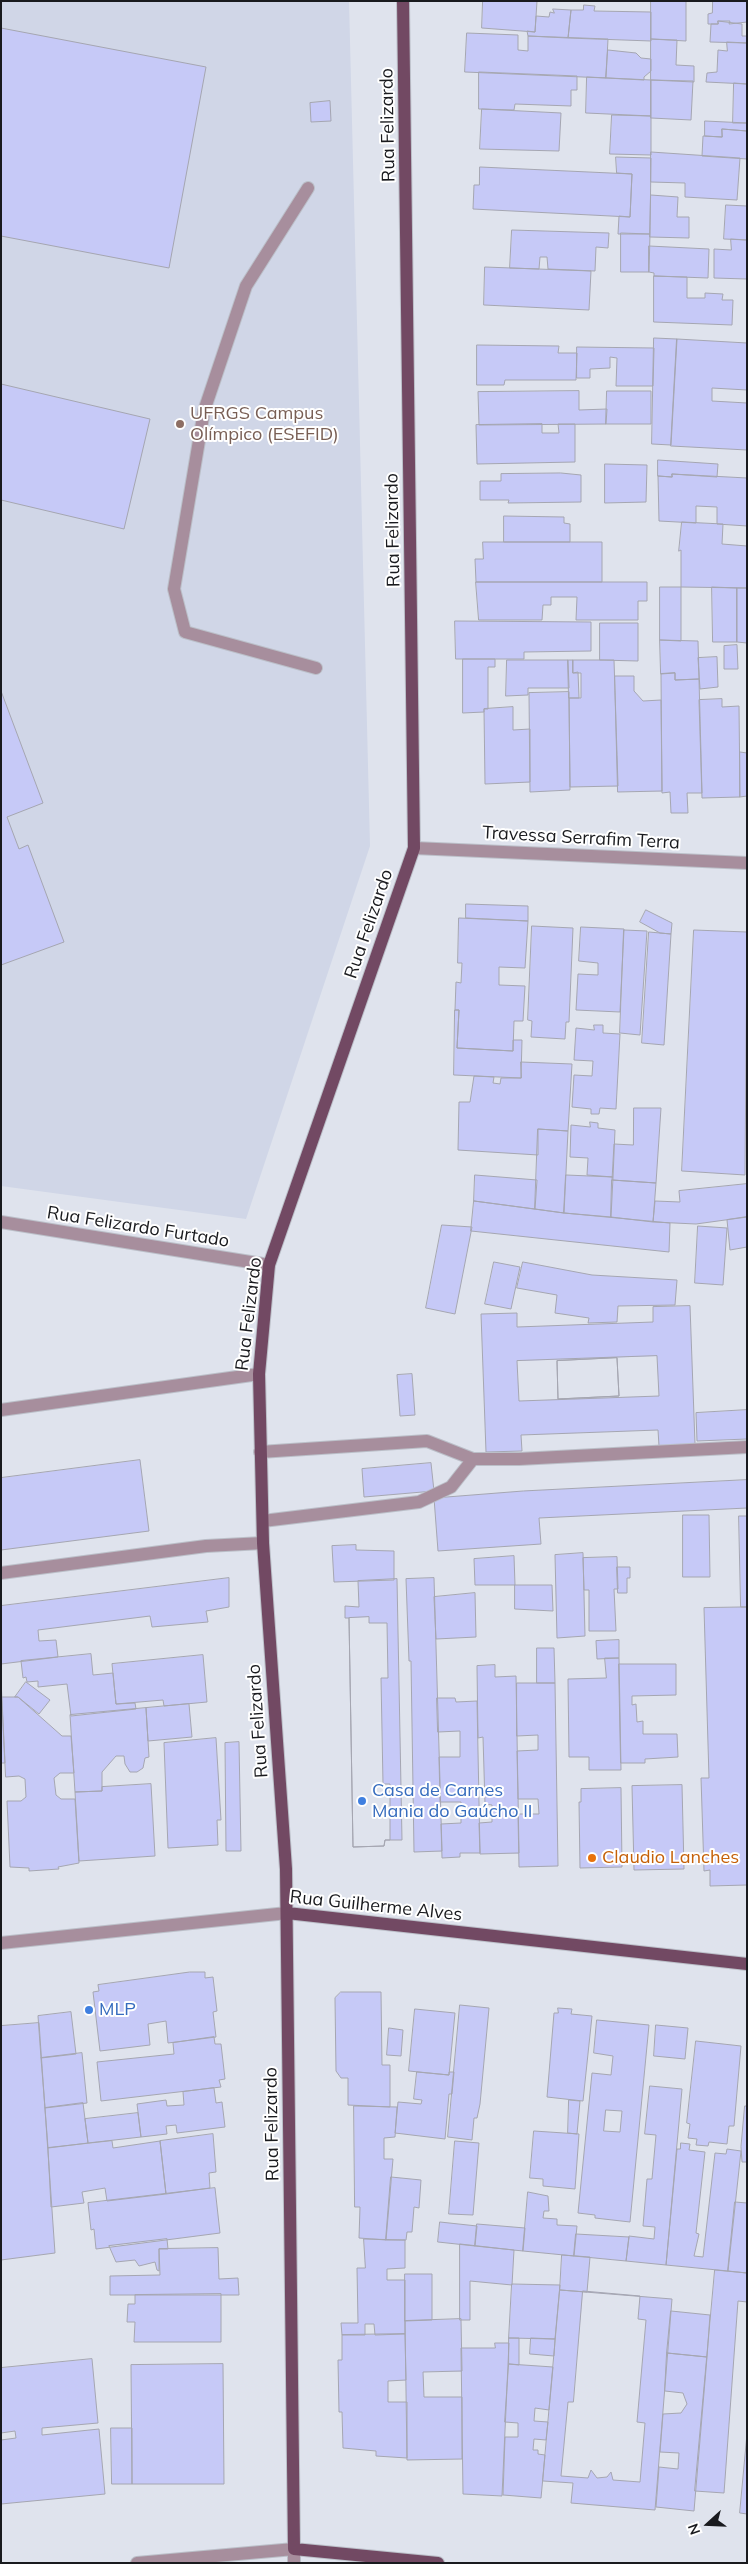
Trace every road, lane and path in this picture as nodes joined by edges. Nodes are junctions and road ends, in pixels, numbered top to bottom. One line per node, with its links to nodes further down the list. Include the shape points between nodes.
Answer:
1 (403, 1): 4 (main road, Rua Felizardo)
2 (308, 188): 3 (street, via 246,286 204,411 174,589 185,632)
3 (316, 668)
4 (414, 848): 5 (street, Travessa Serrafim Terra); 7 (main road, Rua Felizardo)
5 (747, 863)
6 (1, 1222): 7 (street, Rua Felizardo Furtado)
7 (269, 1265): 8 (main road, Rua Felizardo)
8 (258, 1374): 9 (street); 11 (main road, Rua Felizardo)
9 (1, 1410)
10 (747, 1447): 12 (street)
11 (260, 1452): 12 (street, via 427,1441); 13 (main road, Rua Felizardo)
12 (473, 1459): 13 (street, via 451,1487 419,1502)
13 (263, 1521): 14 (main road, Rua Felizardo)
14 (264, 1543): 15 (street, via 206,1546); 16 (main road, Rua Felizardo)
15 (1, 1573)
16 (287, 1913): 17 (street, Rua Guilherme Alves); 18 (main road, Rua Guilherme Alves); 19 (main road, Rua Felizardo)
17 (1, 1943)
18 (747, 1964)
19 (294, 2549): 20 (street); 21 (street, Rua Felizardo); 22 (main road)
20 (137, 2563)
21 (294, 2563)
22 (438, 2563)

